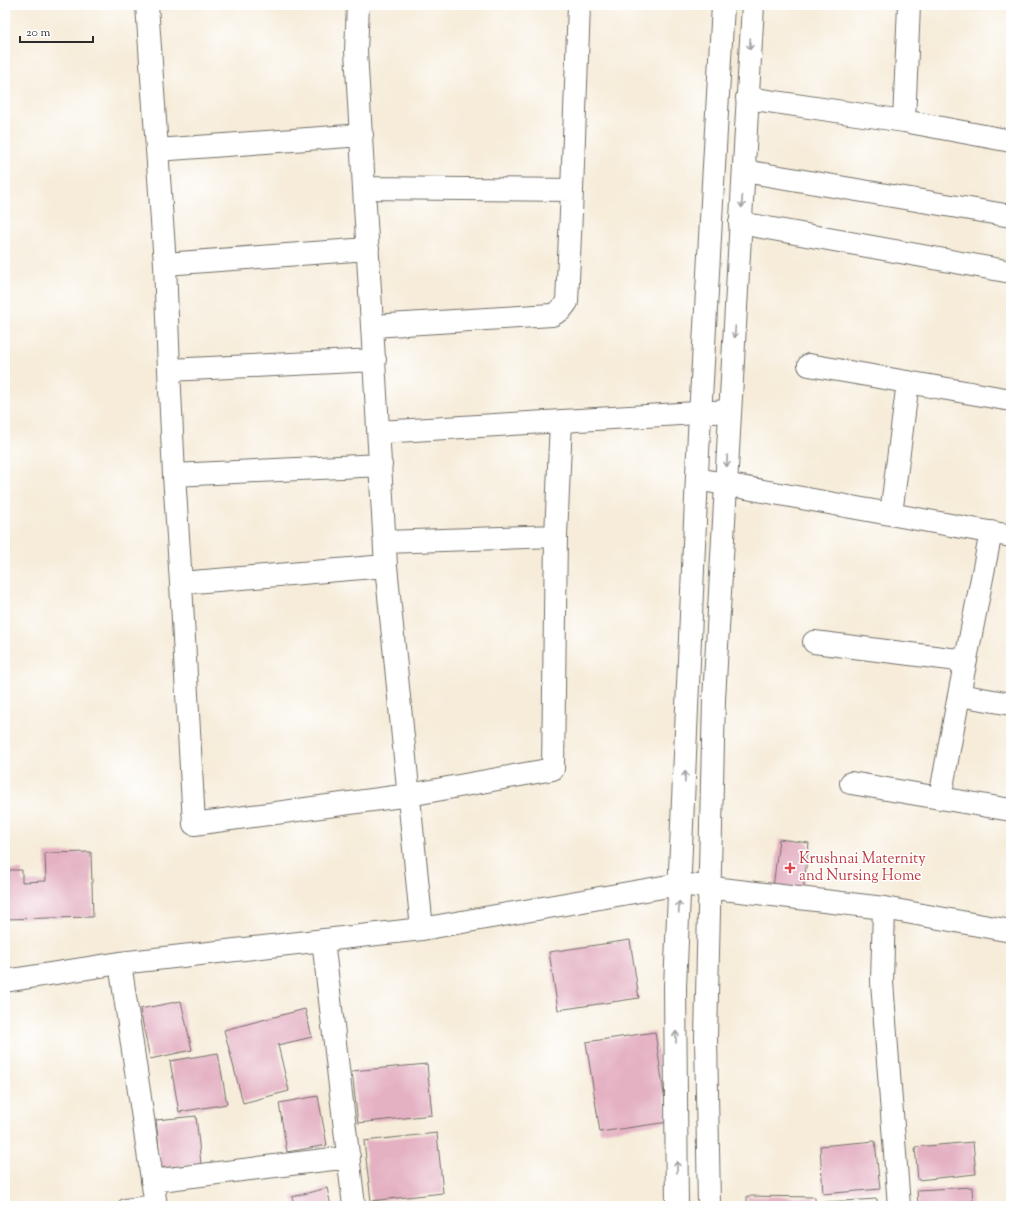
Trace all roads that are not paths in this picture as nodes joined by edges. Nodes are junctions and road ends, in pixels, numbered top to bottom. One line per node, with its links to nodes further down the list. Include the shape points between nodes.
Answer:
1 (147, 5): 11 (street)
2 (358, 5): 9 (street, via 356,51)
3 (579, 5): 14 (street)
4 (723, 5): 27 (street)
5 (752, 5): 7 (street, one-way to 7)
6 (909, 5): 8 (street)
7 (748, 98): 8 (street); 12 (street)
8 (904, 120): 10 (street)
9 (362, 135): 11 (street); 13 (street)
10 (1011, 142)
11 (157, 150): 18 (street)
12 (744, 171): 15 (street); 16 (street, one-way to 16)
13 (364, 188): 14 (street); 17 (street)
14 (572, 190): 20 (street, via 567,302 561,310 552,316)
15 (1011, 216)
16 (740, 223): 19 (street); 26 (street, one-way to 26)
17 (368, 248): 18 (street); 20 (street)
18 (164, 264): 23 (street)
19 (1011, 272)
20 (373, 326): 21 (street)
21 (375, 360): 23 (street); 29 (street)
22 (809, 365): 24 (street)
23 (169, 370): 31 (street)
24 (908, 382): 25 (street); 34 (street)
25 (1011, 400)
26 (730, 411): 27 (street); 33 (street, one-way to 33)
27 (700, 413): 28 (street); 32 (street)
28 (561, 421): 29 (street); 36 (street)
29 (379, 432): 30 (street)
30 (381, 465): 31 (street); 37 (street)
31 (174, 475): 39 (street)
32 (697, 479): 33 (street); 48 (street, one-way to 32)
33 (726, 484): 34 (street); 49 (street, via 714,699)
34 (891, 514): 35 (street)
35 (1001, 534): 41 (street)
36 (556, 536): 37 (street); 45 (street, via 553,769)
37 (385, 542): 38 (street)
38 (386, 566): 39 (street); 45 (street)
39 (181, 583): 45 (street, via 194,824)
40 (814, 642): 41 (street)
41 (966, 661): 42 (street)
42 (959, 694): 43 (street); 46 (street)
43 (1011, 704)
44 (851, 783): 46 (street)
45 (409, 795): 51 (street)
46 (940, 798): 47 (street)
47 (1011, 810)
48 (680, 884): 49 (street); 51 (street); 61 (street, one-way to 48, via 676,987)
49 (710, 888): 50 (street); 62 (street, via 706,1037)
50 (884, 908): 52 (street); 63 (street, via 882,982)
51 (422, 929): 53 (street)
52 (1011, 931)
53 (323, 940): 54 (street); 56 (street)
54 (120, 963): 55 (street); 57 (street)
55 (5, 981)
56 (349, 1157): 57 (street); 60 (street)
57 (152, 1181): 58 (street)
58 (156, 1204): 59 (lane)
59 (125, 1206)
60 (354, 1206)
61 (677, 1206)
62 (709, 1206)
63 (899, 1206)

